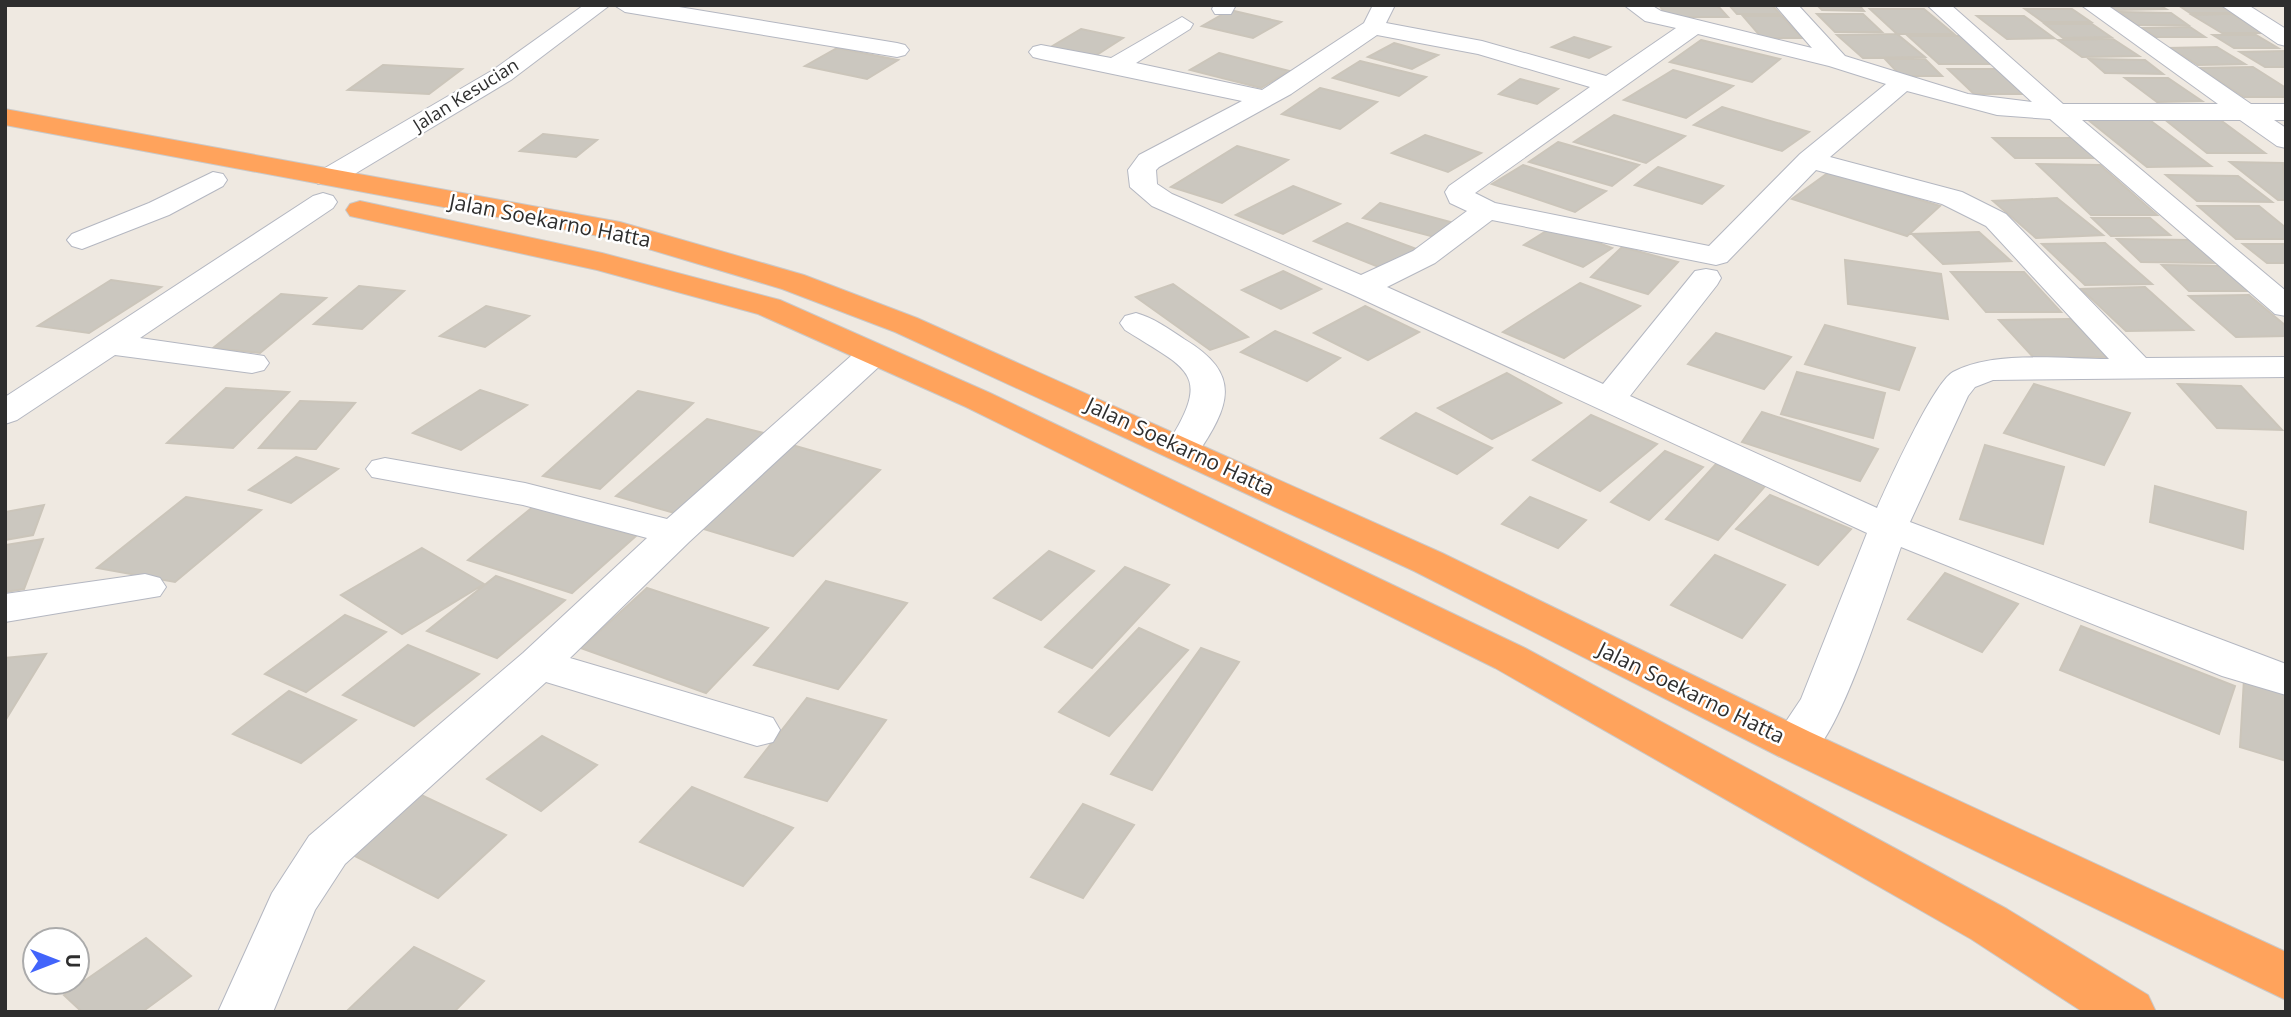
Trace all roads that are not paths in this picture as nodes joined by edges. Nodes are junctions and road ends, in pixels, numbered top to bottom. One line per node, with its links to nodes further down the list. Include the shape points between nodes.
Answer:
1 (599, 5): 27 (street, Jalan Kesucian, via 502,75)
2 (625, 5): 12 (street)
3 (1786, 5): 14 (street)
4 (1938, 5): 21 (street)
5 (2092, 5): 19 (street)
6 (2232, 5): 11 (street)
7 (1644, 11): 10 (street)
8 (1379, 16): 17 (street); 18 (street)
9 (1182, 24): 15 (street)
10 (1693, 26): 14 (street); 17 (street)
11 (2286, 39)
12 (897, 50)
13 (1041, 52): 15 (street)
14 (1837, 61): 16 (street)
15 (1115, 66): 18 (street)
16 (1904, 81): 21 (street, via 1963,100); 25 (street)
17 (1609, 85): 28 (street, via 1460,192 1460,197)
18 (1265, 97): 31 (street, via 1149,161 1142,170 1144,187 1162,200)
19 (2246, 112): 20 (street); 21 (street); 24 (street)
20 (2286, 112)
21 (2057, 113): 32 (street)
22 (5, 117): 27 (highway, Jalan Soekarno Hatta)
23 (5, 139): 26 (highway, Jalan Soekarno Hatta)
24 (2286, 140)
25 (1810, 160): 28 (street, via 1716,256); 38 (street, via 1952,198 1996,220)
26 (213, 180): 27 (highway, Jalan Soekarno Hatta); 29 (street, via 159,209)
27 (326, 190): 34 (street, Jalan Kesucian); 35 (highway, Jalan Soekarno Hatta, via 769,307); 41 (highway, Jalan Soekarno Hatta, via 621,231 793,282 906,325)
28 (1487, 210): 31 (street, via 1424,257)
29 (82, 240)
30 (1706, 278): 39 (street)
31 (1362, 287): 39 (street)
32 (2286, 307)
33 (1136, 323): 41 (street, via 1203,367 1210,380 1212,398)
34 (108, 344): 36 (street); 40 (street, Jalan Kesucian)
35 (872, 355): 44 (street); 53 (highway, Jalan Soekarno Hatta, via 978,400 1510,659 1989,924)
36 (252, 363)
37 (2286, 367): 38 (street)
38 (2137, 369): 43 (street, via 1988,370 1962,380 1937,421)
39 (1609, 400): 43 (street)
40 (5, 413)
41 (1183, 449): 50 (highway, Jalan Soekarno Hatta, via 1428,562)
42 (385, 469): 44 (street, via 525,494)
43 (1889, 528): 48 (street, via 2237,665); 50 (street, via 1822,703)
44 (675, 533): 47 (street)
45 (145, 587): 46 (street)
46 (5, 608)
47 (538, 664): 49 (street); 52 (street, via 327,849 287,909)
48 (2286, 680)
49 (757, 730)
50 (1794, 744): 51 (highway, Jalan Soekarno Hatta)
51 (2286, 977)
52 (246, 1012)
53 (2129, 1012)

